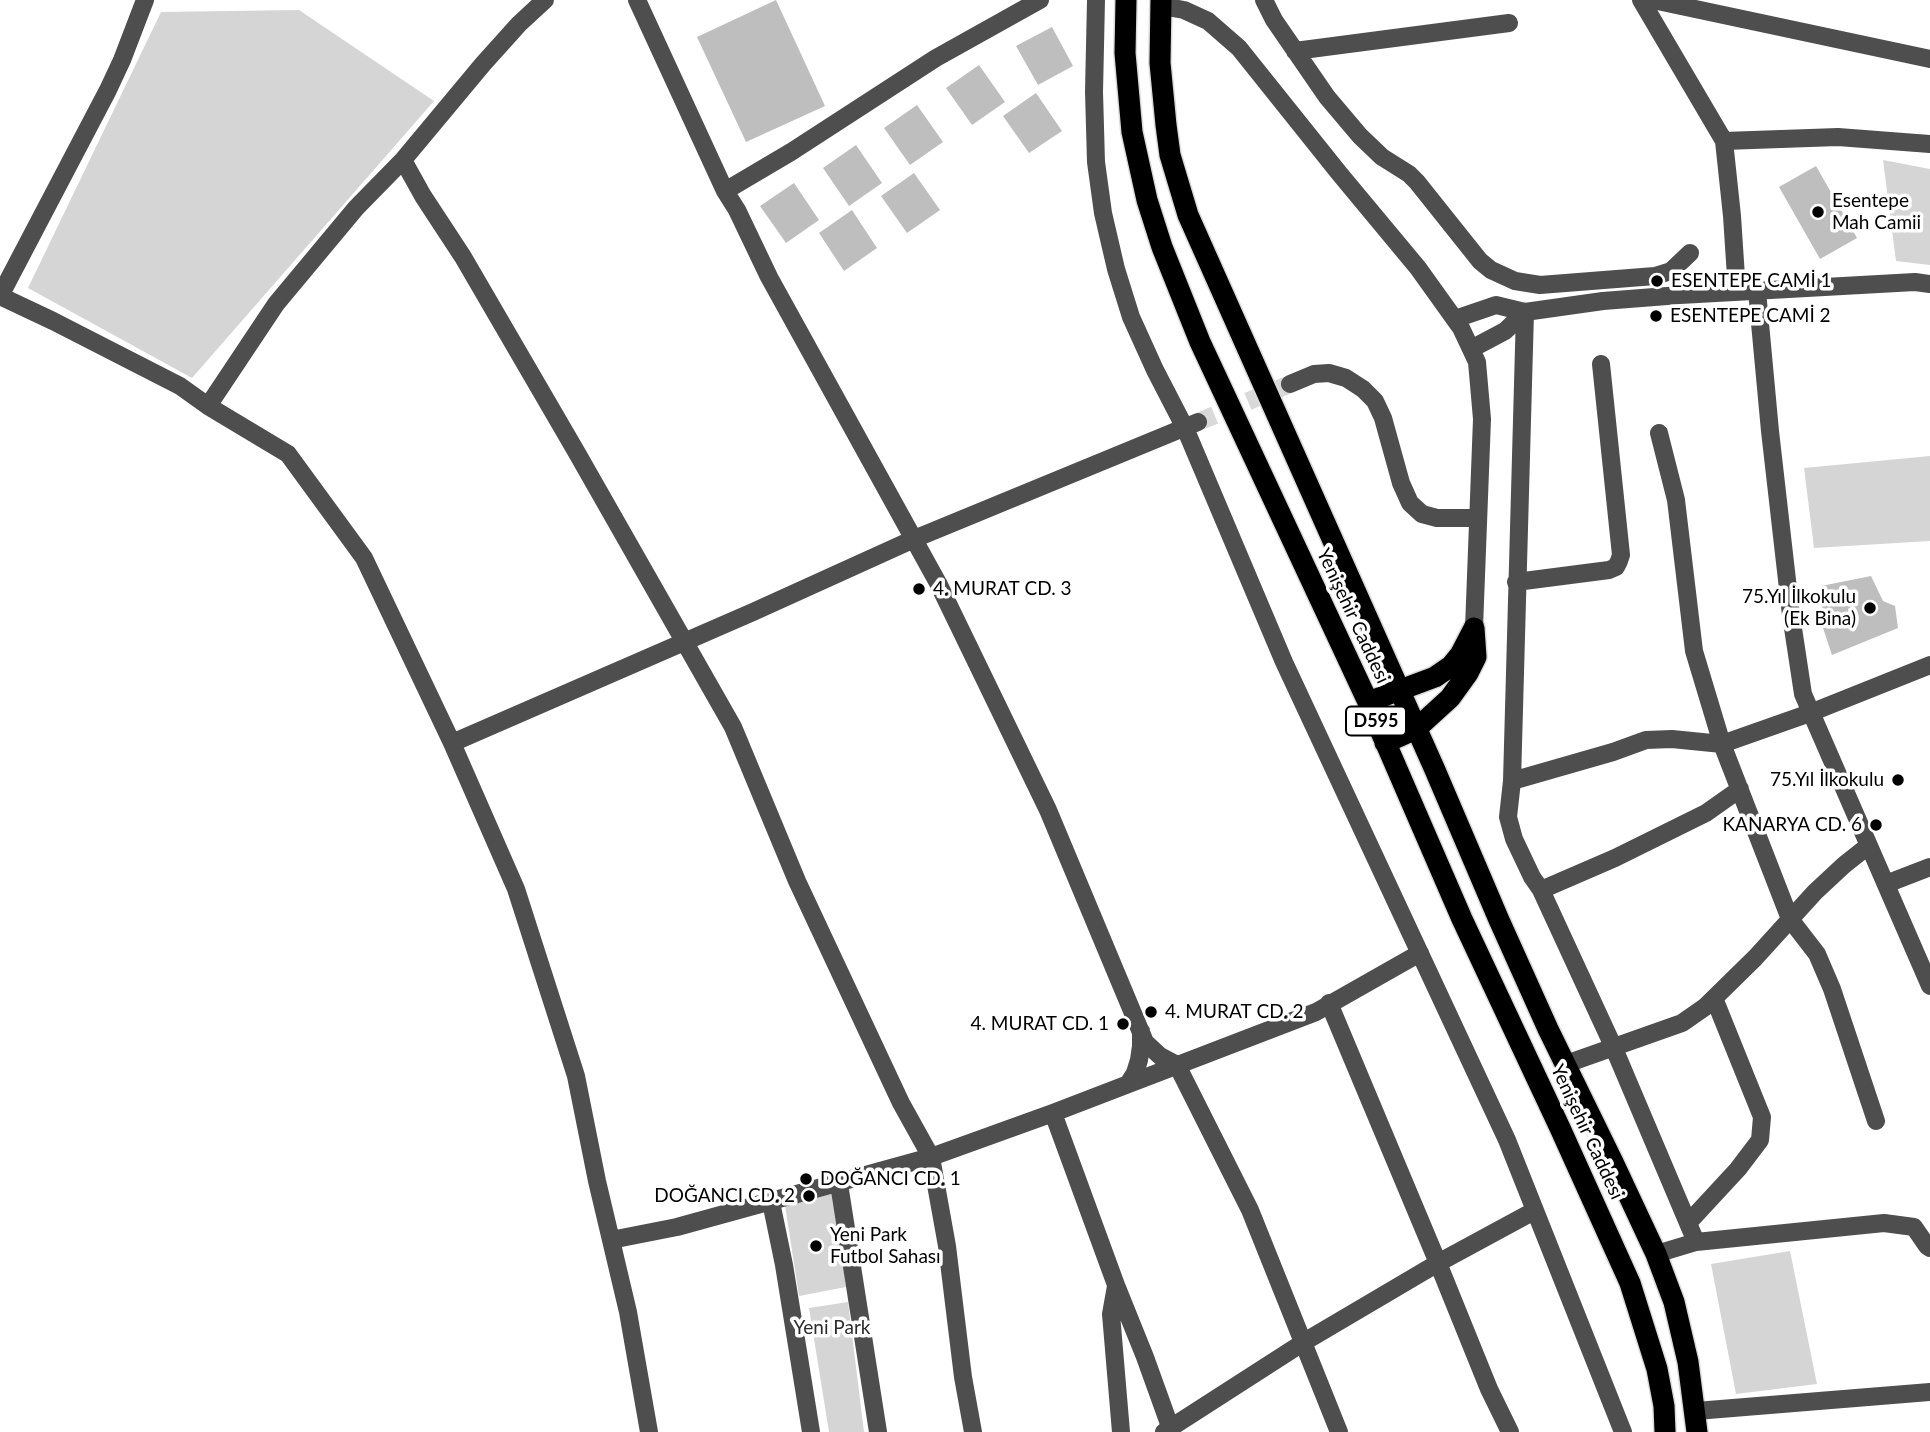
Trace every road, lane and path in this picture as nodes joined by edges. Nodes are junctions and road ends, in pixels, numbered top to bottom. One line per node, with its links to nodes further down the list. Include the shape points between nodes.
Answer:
1 (145, 0): 22 (street, via 113,80)
2 (545, 0): 16 (street, via 483,64)
3 (637, 0): 17 (street)
4 (1040, 0): 17 (street, via 936,58)
5 (1096, 0): 29 (street, via 1096,162 1103,213 1131,317 1155,370)
6 (1126, 0): 38 (highway, Yenişehir Caddesi / D595, via 1132,132 1162,247 1200,342)
7 (1264, 0): 12 (street)
8 (1641, 0): 14 (street)
9 (1653, 0): 13 (street)
10 (1161, 3): 24 (street, via 1208,21 1239,48); 37 (highway, Yenişehir Caddesi / D595, via 1166,125 1188,215)
11 (1509, 23): 12 (street)
12 (1295, 51): 18 (street, via 1360,136 1409,174 1480,261 1503,277 1540,285 1655,276 1671,271)
13 (1930, 59)
14 (1724, 141): 15 (street, via 1838,137); 21 (street)
15 (1930, 144)
16 (403, 160): 28 (street, via 276,304); 35 (street)
17 (725, 191): 32 (street)
18 (1690, 253)
19 (1930, 284): 20 (street)
20 (1757, 291): 21 (street); 39 (street, via 1791,615)
21 (1737, 292): 23 (street, via 1603,301)
22 (0, 296): 28 (street, via 180,386)
23 (1525, 312): 24 (street, via 1496,306); 25 (street, via 1505,331); 33 (street)
24 (1455, 319): 25 (street)
25 (1471, 349): 31 (street, via 1477,362 1482,419)
26 (1601, 364): 33 (street, via 1619,561 1609,570)
27 (1290, 384): 31 (street, via 1329,373 1363,389 1384,418 1410,503 1422,514 1437,518)
28 (208, 406): 41 (street, via 288,454 349,537 364,558)
29 (1191, 425): 32 (street); 51 (street, via 1284,662)
30 (1659, 433): 43 (street, via 1676,500 1694,651)
31 (1478, 518): 34 (street)
32 (914, 539): 35 (street); 55 (street, via 1048,810)
33 (1516, 582): 44 (street)
34 (1474, 628): 37 (highway, via 1451,666); 40 (highway, via 1476,657 1468,673 1450,698)
35 (685, 642): 41 (street); 62 (street, via 733,727 797,881)
36 (1930, 665): 39 (street)
37 (1399, 690): 38 (highway); 40 (highway, Yenişehir Caddesi / D595)
38 (1368, 702): 42 (highway, Yenişehir Caddesi / D595)
39 (1810, 713): 43 (street); 46 (street)
40 (1416, 729): 42 (highway); 57 (highway, Yenişehir Caddesi / D595)
41 (452, 743): 67 (street, via 516,888 576,1076)
42 (1385, 743): 85 (highway, Yenişehir Caddesi / D595, via 1630,1283 1657,1369)
43 (1722, 744): 44 (street, via 1646,740); 45 (street)
44 (1512, 781): 49 (street, via 1508,817 1514,839)
45 (1740, 789): 49 (street, via 1694,819); 50 (street)
46 (1868, 846): 48 (street); 50 (street)
47 (1930, 867): 48 (street)
48 (1886, 884): 52 (street)
49 (1541, 890): 56 (street)
50 (1790, 919): 53 (street); 61 (street, via 1817,954 1832,989)
51 (1420, 953): 54 (street); 65 (street, via 1507,1140)
52 (1930, 986)
53 (1714, 998): 56 (street, via 1682,1023); 66 (street, via 1762,1117 1760,1140)
54 (1329, 1003): 58 (street); 71 (street)
55 (1140, 1031): 58 (street, via 1160,1056); 59 (street, via 1139,1060)
56 (1613, 1046): 57 (street); 66 (street)
57 (1566, 1064): 70 (highway, Yenişehir Caddesi / D595)
58 (1177, 1065): 59 (street); 73 (street, via 1250,1210)
59 (1128, 1084): 60 (street)
60 (1053, 1114): 62 (street); 72 (street)
61 (1876, 1121)
62 (931, 1157): 63 (street); 80 (street)
63 (839, 1184): 64 (street); 79 (street)
64 (771, 1202): 67 (street); 78 (street)
65 (1534, 1211): 71 (street); 84 (street)
66 (1689, 1223): 68 (street)
67 (611, 1240): 77 (street)
68 (1696, 1242): 69 (street, via 1884,1223 1914,1227); 70 (street)
69 (1930, 1248)
70 (1656, 1254): 75 (highway, Yenişehir Caddesi / D595, via 1674,1302)
71 (1438, 1263): 73 (street); 83 (street)
72 (1116, 1285): 76 (street); 81 (street, via 1111,1314)
73 (1304, 1342): 76 (street); 82 (street)
74 (1930, 1392): 75 (street)
75 (1696, 1421)
76 (1169, 1431)
77 (649, 1432)
78 (811, 1432)
79 (878, 1432)
80 (973, 1432)
81 (1121, 1432)
82 (1339, 1432)
83 (1510, 1432)
84 (1623, 1432)
85 (1665, 1432)

